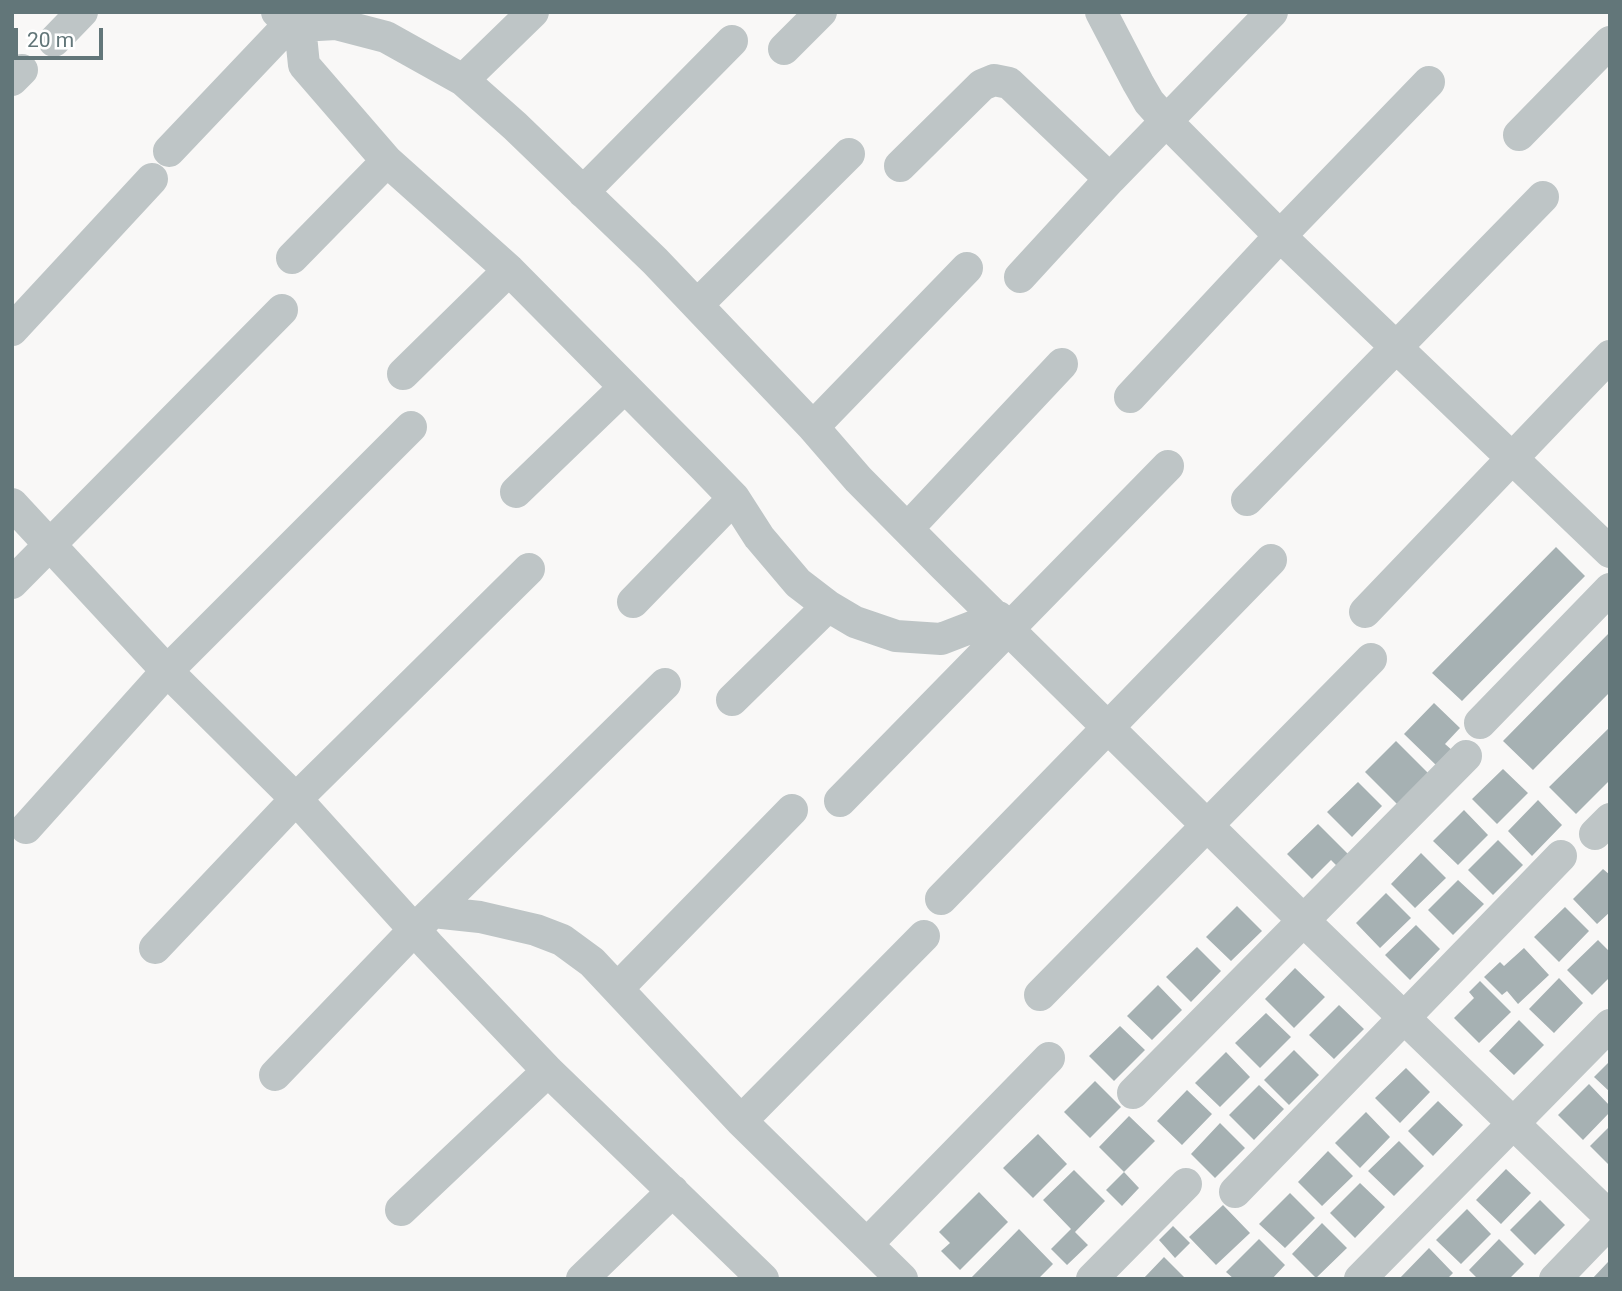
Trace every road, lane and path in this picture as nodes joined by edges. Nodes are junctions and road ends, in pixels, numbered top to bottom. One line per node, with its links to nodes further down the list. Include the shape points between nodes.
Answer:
1 (82, 12): 7 (street)
2 (533, 12): 11 (street)
3 (821, 12): 10 (street)
4 (1101, 12): 13 (street, via 1138,83)
5 (1272, 12): 13 (street)
6 (292, 19): 11 (street, via 386,37); 15 (street); 17 (street, via 304,65)
7 (54, 41)
8 (732, 41): 21 (street)
9 (1610, 42): 14 (street)
10 (784, 48)
11 (463, 80): 21 (street)
12 (1429, 82): 23 (street)
13 (1167, 122): 20 (street); 23 (street)
14 (1519, 135)
15 (169, 151)
16 (849, 154): 28 (street)
17 (387, 161): 24 (street); 26 (street)
18 (900, 166): 20 (street, via 982,85 994,80 1009,83)
19 (152, 179): 30 (street)
20 (1110, 179): 27 (street)
21 (583, 192): 28 (street)
22 (1543, 197): 31 (street)
23 (1280, 236): 31 (street); 36 (street)
24 (292, 258)
25 (967, 268): 38 (street)
26 (509, 270): 34 (street); 35 (street)
27 (1020, 277)
28 (697, 305): 38 (street)
29 (282, 310): 46 (street)
30 (12, 330)
31 (1397, 347): 39 (street); 43 (street)
32 (1610, 356): 39 (street)
33 (1062, 364): 45 (street)
34 (403, 374)
35 (625, 387): 41 (street); 42 (street)
36 (1130, 397)
37 (411, 427): 57 (street)
38 (813, 427): 45 (street)
39 (1513, 459): 47 (street); 54 (street)
40 (1168, 466): 55 (street)
41 (516, 492)
42 (734, 498): 52 (street); 53 (street, via 775,559)
43 (1247, 500)
44 (12, 504): 46 (street)
45 (908, 528): 55 (street)
46 (50, 545): 50 (street); 57 (street)
47 (1610, 552)
48 (1271, 560): 61 (street)
49 (529, 569): 63 (street)
50 (12, 583)
51 (1610, 589): 60 (street)
52 (633, 602)
53 (828, 606): 55 (street, via 855,622 896,636 941,639); 59 (street)
54 (1365, 612)
55 (1004, 623): 61 (street); 64 (street)
56 (1371, 659): 66 (street)
57 (167, 671): 63 (street); 67 (street)
58 (665, 684): 70 (street)
59 (732, 700)
60 (1480, 723)
61 (1108, 728): 66 (street); 69 (street)
62 (1466, 756): 71 (street)
63 (296, 799): 70 (street); 73 (street)
64 (839, 802)
65 (792, 810): 74 (street)
66 (1208, 825): 71 (street); 75 (street)
67 (26, 828)
68 (1561, 856): 76 (street)
69 (941, 899)
70 (424, 921): 74 (street, via 480,917 536,930 562,940); 79 (street); 80 (street)
71 (1304, 921): 76 (street); 81 (street)
72 (924, 936): 82 (street)
73 (155, 948)
74 (618, 988): 82 (street)
75 (1040, 995)
76 (1404, 1018): 83 (street); 86 (street)
77 (1610, 1025): 83 (street)
78 (1049, 1058): 89 (street)
79 (548, 1071): 85 (street); 87 (street)
80 (275, 1075)
81 (1133, 1093)
82 (741, 1121): 89 (street)
83 (1513, 1124): 88 (street); 94 (street)
84 (1186, 1184): 93 (street)
85 (673, 1191): 90 (street); 91 (street)
86 (1235, 1192)
87 (401, 1210)
88 (1610, 1219): 95 (street)
89 (867, 1244): 92 (street)
90 (582, 1279)
91 (763, 1279)
92 (902, 1279)
93 (1093, 1279)
94 (1360, 1279)
95 (1555, 1279)

